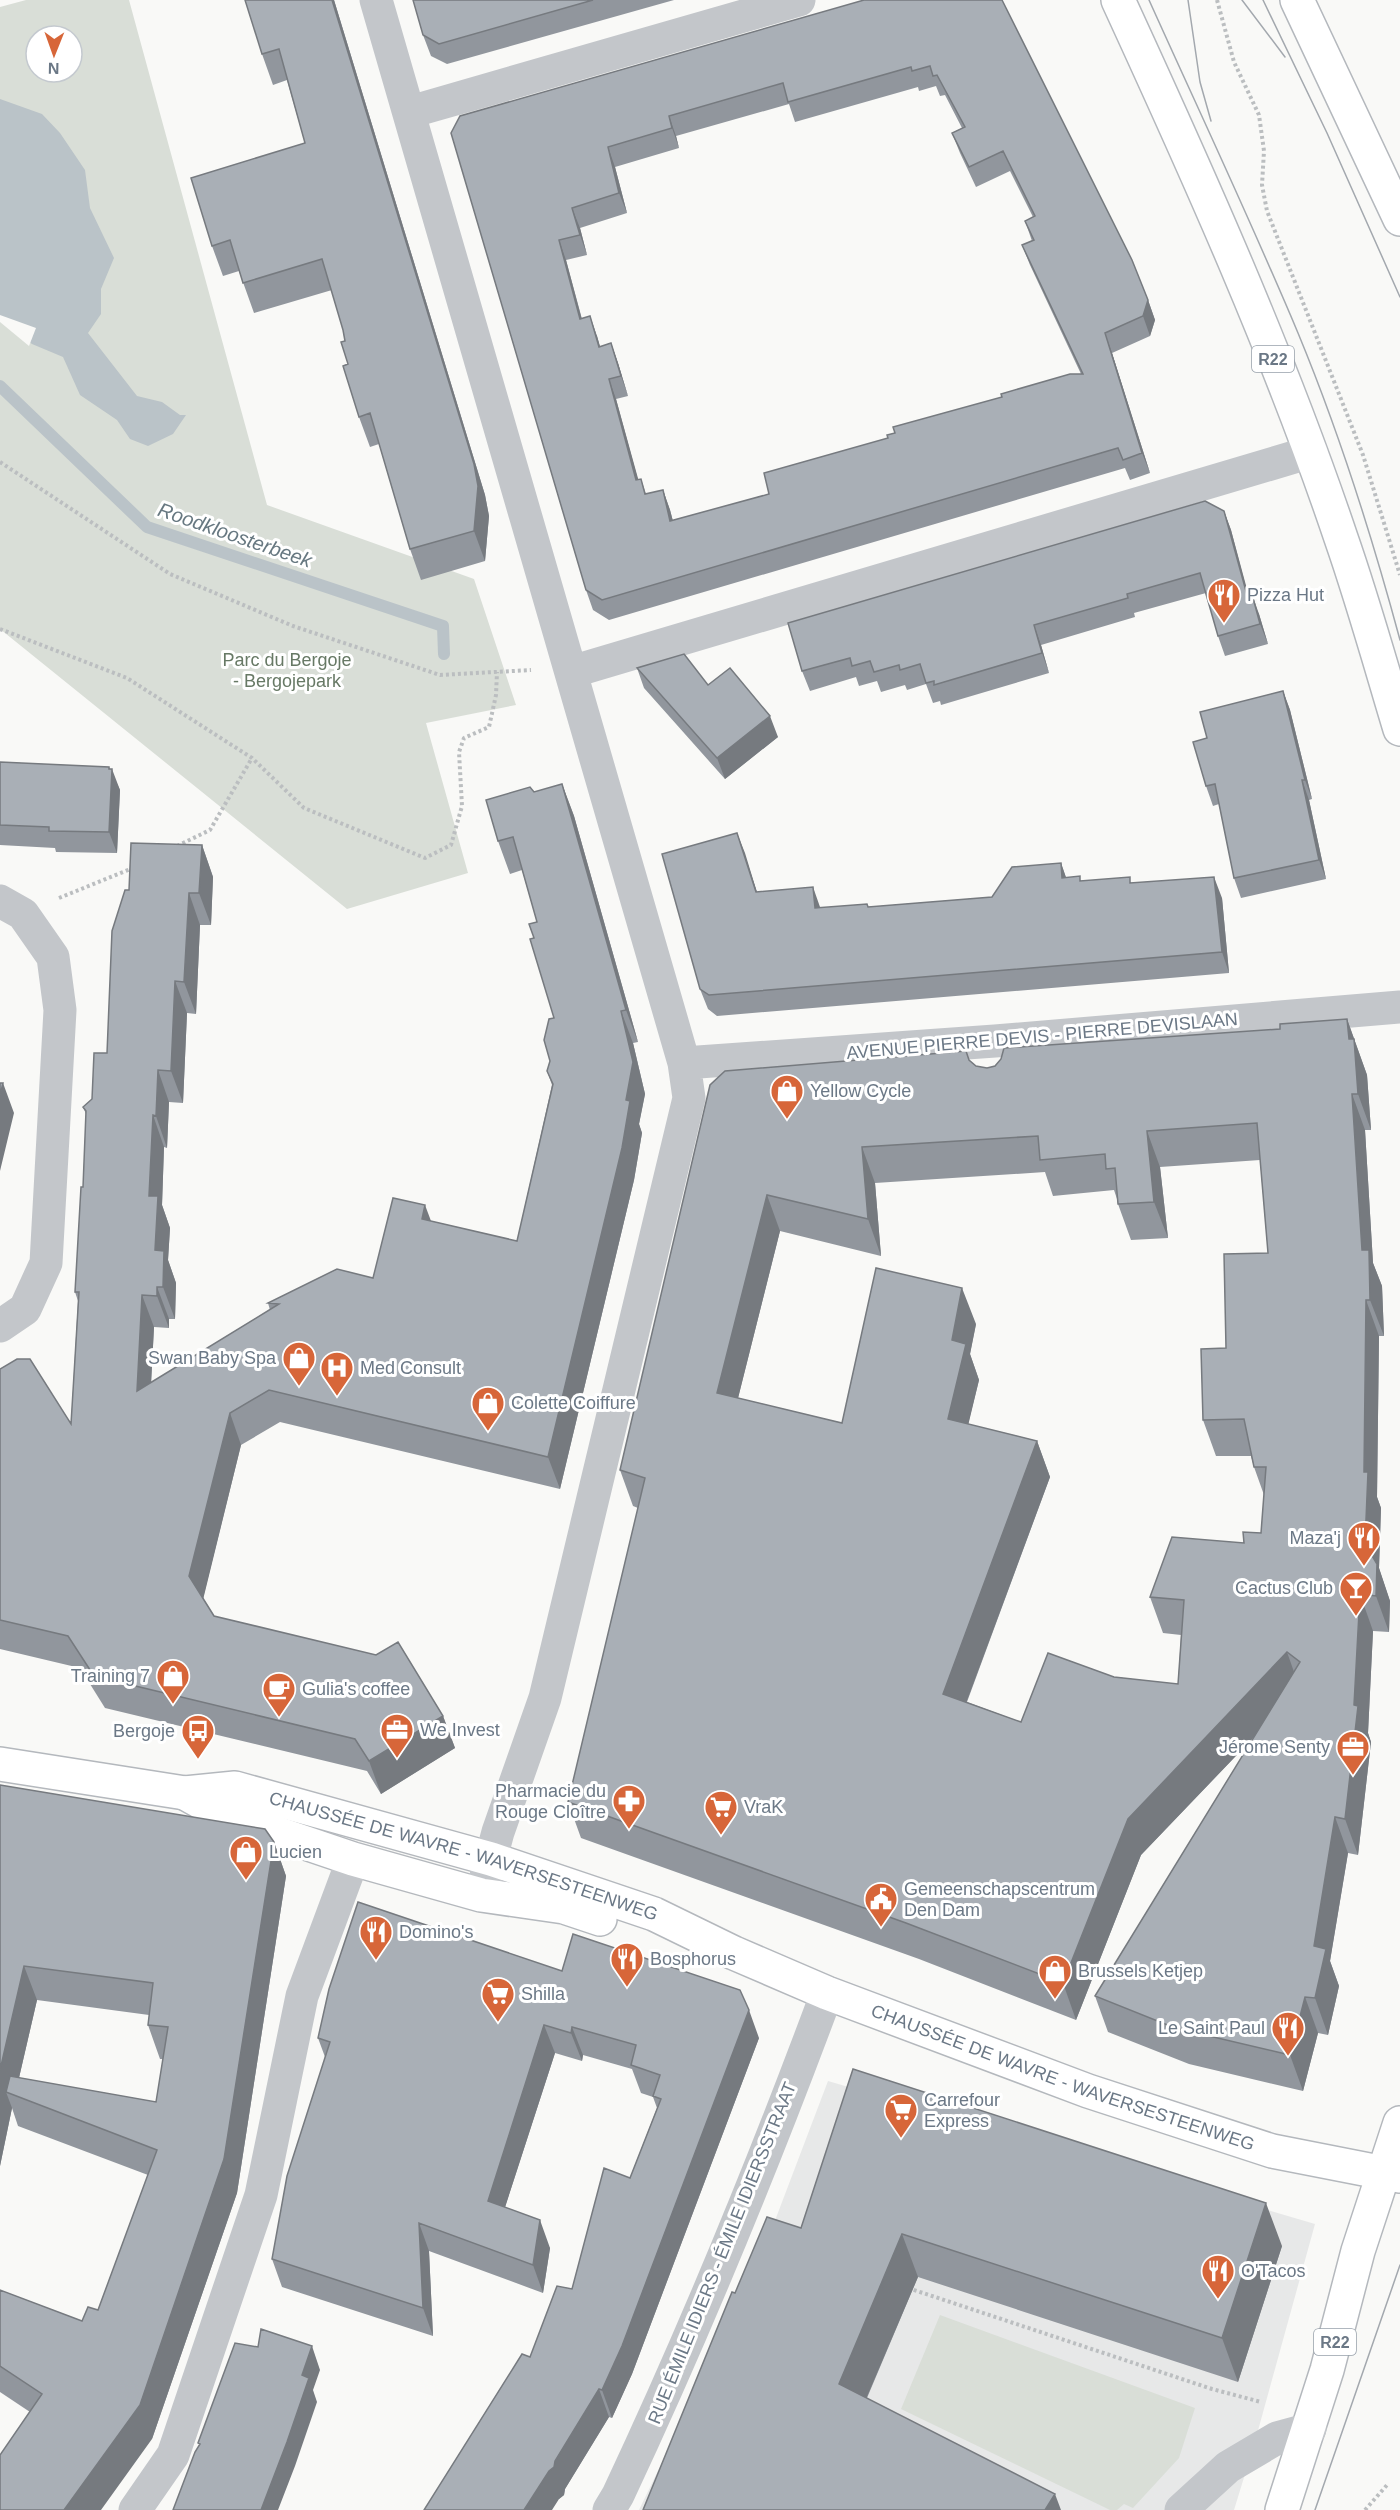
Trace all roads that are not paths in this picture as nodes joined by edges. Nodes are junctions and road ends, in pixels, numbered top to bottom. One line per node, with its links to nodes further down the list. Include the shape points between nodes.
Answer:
1 (376, 0): 5 (street)
2 (799, 0): 5 (street)
3 (1118, 0): 7 (main road, R22, via 1205,189)
4 (1297, 0): 6 (main road)
5 (410, 112): 8 (street)
6 (1400, 219)
7 (1311, 452): 8 (street); 9 (main road, R22)
8 (571, 672): 12 (street)
9 (1400, 729)
10 (11, 907): 13 (street, via 53,957 60,1011 45,1263 25,1309)
11 (1400, 1007): 12 (street, AVENUE PIERRE DEVIS - PIERRE DEVISLAAN, via 996,1055)
12 (684, 1063): 17 (street, via 689,1098 598,1482 545,1698)
13 (0, 1326)
14 (0, 1764): 15 (main road, CHAUSSÉE DE WAVRE - WAVERSESTEENWEG)
15 (185, 1793): 16 (main road, CHAUSSÉE DE WAVRE - WAVERSESTEENWEG, via 226,1816); 17 (main road, CHAUSSÉE DE WAVRE - WAVERSESTEENWEG, via 235,1788)
16 (352, 1859): 18 (main road, CHAUSSÉE DE WAVRE - WAVERSESTEENWEG); 24 (street, via 302,1996 257,2206 173,2455)
17 (491, 1859): 18 (street); 19 (main road, CHAUSSÉE DE WAVRE - WAVERSESTEENWEG, via 654,1914)
18 (480, 1895): 19 (main road, CHAUSSÉE DE WAVRE - WAVERSESTEENWEG, via 564,1907 647,1934)
19 (734, 1953): 20 (main road, CHAUSSÉE DE WAVRE - WAVERSESTEENWEG)
20 (827, 1993): 22 (main road, CHAUSSÉE DE WAVRE - WAVERSESTEENWEG, via 1088,2091 1272,2151); 25 (street, RUE ÉMILE IDIERS - ÉMILE IDIERSSTRAAT, via 740,2220 676,2372)
21 (1400, 2123): 22 (main road, R22)
22 (1392, 2174): 23 (main road, R22, via 1358,2251)
23 (1310, 2428): 26 (street, via 1277,2438 1228,2467); 27 (main road, R22)
24 (135, 2510)
25 (609, 2510)
26 (1181, 2510)
27 (1282, 2510)

